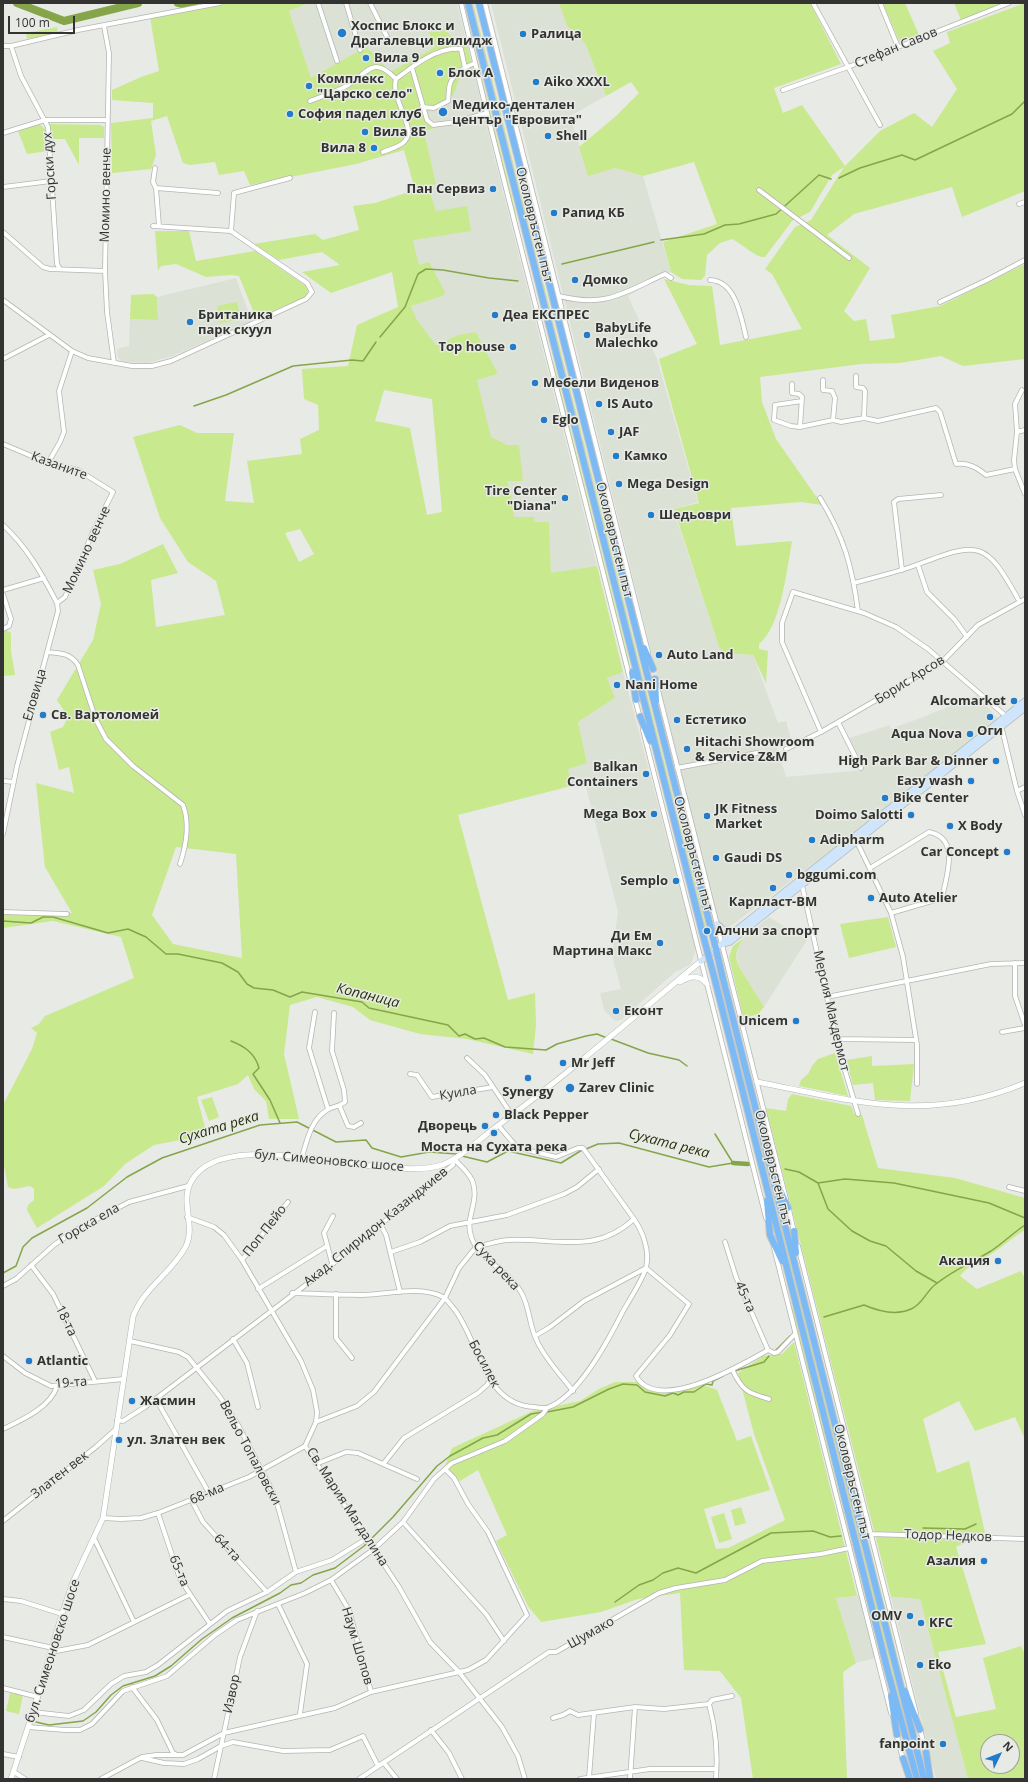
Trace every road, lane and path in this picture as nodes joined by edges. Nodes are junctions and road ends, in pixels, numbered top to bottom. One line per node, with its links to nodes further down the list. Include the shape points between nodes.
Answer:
1 (220, 3): 12 (street)
2 (318, 3): 18 (street)
3 (346, 3): 17 (street)
4 (370, 3): 13 (street)
5 (461, 3): 19 (street)
6 (478, 3): 89 (highway, Околовръстен път)
7 (485, 3): 52 (street, Околовръстен път)
8 (813, 3): 20 (street)
9 (880, 3): 16 (street)
10 (1009, 3): 16 (street, Стефан Савов)
11 (468, 4): 91 (highway, Околовръстен път)
12 (104, 26): 15 (street); 29 (street, Момино венче, via 109,53)
13 (387, 37)
14 (3, 46): 15 (street)
15 (11, 46): 28 (street, Горски дух, via 21,76)
16 (898, 47): 20 (street, Стефан Савов)
17 (360, 50)
18 (337, 61)
19 (475, 63): 22 (street); 27 (street)
20 (848, 67): 24 (street, Стефан Савов); 30 (street)
21 (412, 68): 22 (street, via 444,50 453,48 461,49); 23 (street); 26 (street)
22 (465, 68): 26 (street, via 450,84 448,101 434,108)
23 (396, 79): 25 (street, via 383,68 369,68 346,86); 32 (street, via 394,92 409,128 407,140)
24 (783, 90)
25 (310, 101)
26 (422, 107): 27 (street, via 426,120 433,125 456,122)
27 (487, 113): 96 (street)
28 (45, 120): 29 (street); 31 (street); 35 (street, Горски дух, via 48,128)
29 (107, 120): 49 (street, Момино венче)
30 (880, 125)
31 (3, 133)
32 (383, 152)
33 (155, 168): 37 (street, via 153,182)
34 (290, 178): 44 (street, via 234,193)
35 (51, 181): 36 (street); 48 (street, Горски дух, via 57,264)
36 (3, 187)
37 (156, 188): 39 (street); 43 (street)
38 (759, 190): 46 (street)
39 (218, 193)
40 (1025, 202): 41 (street)
41 (1019, 204)
42 (153, 226): 43 (street)
43 (159, 226): 44 (street)
44 (232, 231): 59 (street, via 311,287 312,292 306,299 171,361 152,366)
45 (3, 232): 48 (street, via 44,267)
46 (850, 258)
47 (1025, 260): 54 (street)
48 (60, 269): 49 (street)
49 (105, 271): 59 (street, Момино венче, via 107,312)
50 (671, 278): 52 (street, via 665,274 615,298 605,300 583,301)
51 (710, 280): 56 (street, via 718,282 735,295)
52 (559, 296): 94 (street, Околовръстен път)
53 (3, 300): 55 (street)
54 (940, 302)
55 (49, 336): 57 (street); 58 (street)
56 (746, 337)
57 (72, 351): 59 (street, via 88,358); 71 (street, via 59,390 64,432)
58 (3, 359)
59 (114, 363)
60 (856, 376): 65 (street, via 856,386 865,391)
61 (823, 380): 66 (street, via 823,390 832,391 834,395)
62 (792, 384): 64 (street, via 792,393 799,394)
63 (1022, 390): 69 (street, via 1015,404)
64 (802, 401): 67 (street); 67 (street, via 774,406 776,422)
65 (864, 418): 66 (street, via 841,422); 72 (street, via 878,421 936,408 940,412 956,464 975,466 986,475)
66 (833, 420): 67 (street)
67 (800, 427)
68 (1025, 430): 69 (street)
69 (1017, 432): 72 (street)
70 (3, 444): 71 (street, Казаните)
71 (48, 463): 73 (street, Казаните, via 78,470)
72 (1015, 469): 74 (street)
73 (113, 492): 86 (street, Момино венче, via 65,597)
74 (1025, 494)
75 (941, 496): 79 (street, via 894,502)
76 (820, 498): 81 (street, via 840,533)
77 (3, 525): 80 (street, via 22,544)
78 (918, 565): 79 (street); 84 (street, via 943,554 966,549 982,552 1005,576); 90 (street, via 927,592)
79 (902, 570): 81 (street)
80 (44, 578): 82 (street); 86 (street)
81 (854, 583): 87 (street)
82 (3, 590)
83 (3, 594): 88 (street, via 11,619 9,626)
84 (1018, 599)
85 (1025, 599): 90 (street, Борис Арсов, via 986,620)
86 (57, 603): 92 (street, Еловица, via 58,611)
87 (858, 611): 93 (street, via 896,627); 104 (street, via 793,592 782,623 782,642)
88 (3, 629)
89 (636, 630): 94 (highway); 99 (highway, Околовръстен път)
90 (967, 636): 93 (street, Борис Арсов)
91 (629, 645): 96 (highway); 107 (highway, Околовръстен път)
92 (47, 652): 111 (street, Еловица); 117 (street, via 66,654 73,658 78,665 96,720 106,739 134,766 183,805 186,812 186,840)
93 (942, 662): 101 (street); 102 (street, Борис Арсов)
94 (653, 669): 95 (street, Околовръстен път)
95 (655, 680): 99 (highway); 108 (street, Околовръстен път)
96 (636, 700): 100 (street)
97 (1025, 701): 101 (main road, бул. Симеоновско шосе)
98 (1025, 708): 101 (main road, бул. Симеоновско шосе)
99 (657, 715): 155 (highway, Околовръстен път, bridge)
100 (640, 716): 107 (highway); 126 (street)
101 (1008, 718): 103 (main road, бул. Симеоновско шосе)
102 (838, 722): 104 (street, Борис Арсов); 109 (street)
103 (1001, 724): 113 (street); 116 (main road, бул. Симеоновско шосе); 124 (main road, бул. Симеоновско шосе)
104 (821, 732): 105 (street, Борис Арсов)
105 (786, 748)
106 (757, 753): 108 (street)
107 (658, 761): 156 (highway, Околовръстен път, bridge)
108 (677, 768): 123 (street, Околовръстен път)
109 (860, 768)
110 (3, 781): 111 (street)
111 (14, 782): 115 (street, Еловица)
112 (1025, 787): 113 (street)
113 (1017, 791): 114 (street)
114 (1025, 815)
115 (3, 834)
116 (857, 842): 118 (street); 119 (main road, бул. Симеоновско шосе)
117 (180, 864)
118 (870, 868): 121 (street); 121 (street, via 929,832 933,832 944,842 950,853 942,898)
119 (802, 885): 125 (main road, бул. Симеоновско шосе, via 730,942); 132 (street, Мерсия Макдермот)
120 (3, 912): 122 (street)
121 (891, 913): 129 (street)
122 (67, 914)
123 (717, 924): 124 (main road, via 724,930); 125 (street, Околовръстен път)
124 (735, 931): 125 (main road, бул. Симеоновско шосе)
125 (722, 944): 126 (main road, бул. Симеоновско шосе); 141 (street, Околовръстен път)
126 (701, 961): 130 (street); 131 (street, бул. Симеоновско шосе)
127 (1015, 963): 128 (street); 129 (street, via 991,964); 135 (street, via 1015,996)
128 (1025, 963)
129 (908, 980): 132 (street); 138 (street)
130 (707, 984): 131 (street, via 703,979 692,977); 168 (street)
131 (668, 989): 149 (street, бул. Симеоновско шосе)
132 (827, 997): 137 (street, Мерсия Макдермот)
133 (315, 1012): 147 (street, via 309,1048)
134 (334, 1013): 146 (street, via 332,1051 346,1097)
135 (1025, 1027): 136 (street)
136 (1002, 1032)
137 (836, 1039): 138 (street); 145 (street, Мерсия Макдермот)
138 (916, 1040): 143 (street)
139 (467, 1058): 144 (street, via 485,1075)
140 (410, 1074): 144 (street, Куила, via 417,1075 432,1097)
141 (757, 1082): 145 (street); 161 (street, Околовръстен път)
142 (1025, 1083): 145 (street, via 990,1095 946,1104 895,1106)
143 (917, 1084)
144 (493, 1087): 149 (street)
145 (854, 1102): 148 (street, Мерсия Макдермот)
146 (340, 1107): 147 (street); 150 (street, via 348,1126 354,1127)
147 (328, 1109): 152 (street, via 312,1126)
148 (858, 1114)
149 (512, 1115): 151 (street, бул. Симеоновско шосе)
150 (361, 1123)
151 (498, 1125): 153 (street, бул. Симеоновско шосе); 154 (street, via 515,1145 527,1150 556,1157 578,1148 585,1150)
152 (302, 1157): 153 (street, бул. Симеоновско шосе, via 414,1169 442,1165); 157 (street, бул. Симеоновско шосе, via 237,1155 206,1166 194,1176)
153 (454, 1159): 165 (street, via 471,1178 475,1191 475,1203); 166 (street, Акад. Спиридон Казанджиев, via 453,1165)
154 (598, 1169): 164 (street); 165 (street, via 577,1187 564,1194 507,1215)
155 (774, 1177): 161 (highway); 177 (highway, Околовръстен път)
156 (765, 1179): 168 (highway); 178 (highway, Околовръстен път)
157 (188, 1186): 163 (street, бул. Симеоновско шосе); 175 (street, Горска ела, via 115,1208 74,1231)
158 (1009, 1187): 159 (street)
159 (1025, 1191)
160 (288, 1202): 173 (street, Поп Пейо)
161 (788, 1208): 167 (street, Околовръстен път)
162 (333, 1216): 170 (street, via 324,1233)
163 (187, 1217): 173 (street, Св. Мария Магдалина, via 214,1227 224,1235); 189 (street, бул. Симеоновско шосе, via 189,1236 186,1247 137,1306)
164 (634, 1219): 171 (street, via 614,1235 600,1240 508,1240); 176 (street, via 642,1231 645,1242)
165 (469, 1222): 171 (street, Суха река, via 468,1229); 172 (street, via 450,1226 420,1242)
166 (380, 1224): 172 (street); 174 (street, Акад. Спиридон Казанджиев)
167 (794, 1231): 177 (highway); 220 (street, Околовръстен път)
168 (770, 1235): 178 (highway); 186 (street)
169 (725, 1242): 190 (street, 45-та, via 736,1277)
170 (327, 1246): 174 (street); 180 (street)
171 (476, 1247): 184 (street, via 460,1268); 187 (street, Суха река, via 521,1291)
172 (391, 1252): 181 (street)
173 (242, 1260): 180 (street, Св. Мария Магдалина)
174 (332, 1263): 182 (street, Акад. Спиридон Казанджиев)
175 (31, 1265): 179 (street, Горска ела, via 11,1283); 196 (street, 18-та, via 53,1294)
176 (646, 1268): 187 (street, via 584,1301); 194 (street, via 689,1304 670,1335 636,1376 640,1382 650,1388 665,1390 701,1384); 199 (street, via 604,1349)
177 (799, 1274): 239 (highway, Околовръстен път)
178 (789, 1277): 241 (highway, Околовръстен път)
179 (3, 1286)
180 (258, 1289): 185 (street, Св. Мария Магдалина)
181 (400, 1292): 183 (street); 184 (street, via 424,1291)
182 (292, 1293): 183 (street); 185 (street)
183 (336, 1294): 192 (street, via 336,1338)
184 (445, 1298): 197 (street, Босилек, via 462,1319); 205 (street, via 374,1392 357,1406)
185 (271, 1310): 188 (street); 205 (street, Св. Мария Магдалина, via 301,1362 313,1390)
186 (795, 1334): 190 (street, via 778,1352); 224 (street)
187 (535, 1336): 199 (street, Суха река)
188 (233, 1339): 193 (street); 202 (street, via 247,1363)
189 (130, 1341): 193 (street, Вельо Топаловски, via 178,1352 188,1357); 195 (street, бул. Симеоновско шосе)
190 (768, 1350): 194 (street)
191 (3, 1356): 198 (street, 19-та, via 25,1373)
192 (352, 1358)
193 (197, 1368): 200 (street); 212 (street, Вельо Топаловски, via 224,1403)
194 (732, 1369): 201 (street, via 740,1386 746,1391)
195 (124, 1379): 196 (street, 19-та); 204 (street, бул. Симеоновско шосе)
196 (95, 1380): 198 (street, 19-та)
197 (490, 1380): 203 (street, Босилек, via 497,1391 514,1404); 209 (street, via 478,1393 404,1438)
198 (57, 1386): 206 (street, via 49,1400 28,1416)
199 (573, 1391): 203 (street)
200 (156, 1399): 204 (street, via 123,1421); 214 (street)
201 (769, 1399)
202 (258, 1407)
203 (547, 1408): 211 (street, via 543,1414 505,1441)
204 (117, 1420): 207 (street, бул. Симеоновско шосе)
205 (316, 1422): 208 (street, Св. Мария Магдалина)
206 (3, 1429)
207 (116, 1429): 217 (street, бул. Симеоновско шосе); 218 (street, Златен век)
208 (305, 1446): 210 (street, Св. Мария Магдалина); 212 (street, 68-ма)
209 (384, 1463): 210 (street, via 358,1453 346,1452); 213 (street)
210 (316, 1464): 222 (street, Св. Мария Магдалина)
211 (445, 1468): 219 (street, via 418,1499); 237 (street, via 488,1532 527,1615)
212 (261, 1470): 214 (street, 68-ма); 226 (street, Вельо Топаловски, via 278,1502)
213 (418, 1479)
214 (209, 1493): 215 (street, 68-ма)
215 (192, 1500): 216 (street, 68-ма); 228 (street, 64-та, via 203,1522)
216 (158, 1514): 217 (street, 68-ма, via 141,1518); 229 (street, 65-та, via 180,1579)
217 (103, 1518): 221 (street, бул. Симеоновско шосе)
218 (3, 1521)
219 (403, 1522): 225 (street); 237 (street, via 486,1614)
220 (871, 1534): 223 (street, Тодор Недков); 256 (street, Околовръстен път)
221 (94, 1538): 233 (street, бул. Симеоновско шосе, via 73,1582); 234 (street)
222 (366, 1538): 225 (street, Св. Мария Магдалина); 226 (street, via 332,1560)
223 (1025, 1539)
224 (849, 1548): 247 (street, Шумако, via 762,1561 724,1580 676,1588 659,1594 556,1652 549,1652); 258 (street)
225 (374, 1550): 227 (street); 240 (street, Св. Мария Магдалина, via 400,1587 430,1642)
226 (296, 1572): 228 (street)
227 (331, 1580): 231 (street); 244 (street, Наум Шопов, via 349,1610)
228 (267, 1592): 235 (street, via 226,1611)
229 (189, 1595): 234 (street); 235 (street, 65-та)
230 (3, 1599): 233 (street, via 21,1601)
231 (278, 1604): 232 (street); 252 (street, via 307,1664)
232 (257, 1611): 242 (street, via 237,1620 215,1635 167,1676); 257 (street, Извор, via 240,1657)
233 (62, 1614): 238 (street, бул. Симеоновско шосе)
234 (134, 1622): 238 (street, via 88,1645)
235 (210, 1624): 250 (street, via 158,1665 146,1672 124,1676 111,1684 84,1710 69,1716)
236 (3, 1637): 238 (street)
237 (504, 1641): 240 (street, via 480,1664)
238 (52, 1650): 246 (street, бул. Симеоновско шосе)
239 (896, 1665): 256 (highway); 285 (highway, Околовръстен път)
240 (459, 1672): 244 (street); 247 (street, Св. Мария Магдалина)
241 (888, 1672): 258 (highway); 284 (highway, Околовръстен път)
242 (132, 1687): 254 (street, via 115,1698 104,1714 92,1724 80,1730); 262 (street, via 157,1720 173,1753)
243 (3, 1688): 246 (street)
244 (370, 1692): 252 (street, via 341,1706)
245 (732, 1696): 248 (street, via 712,1700)
246 (38, 1697): 250 (street, бул. Симеоновско шосе)
247 (480, 1698): 255 (street, Шумако); 279 (street, Св. Мария Магдалина, via 502,1727 518,1756)
248 (708, 1704): 249 (street, via 664,1709); 268 (street, via 714,1723)
249 (635, 1707): 251 (street); 269 (street)
250 (33, 1712): 254 (street, бул. Симеоновско шосе)
251 (594, 1713): 253 (street, via 578,1715 570,1711); 271 (street)
252 (300, 1714): 257 (street)
253 (553, 1718)
254 (28, 1727): 263 (street, бул. Симеоновско шосе)
255 (432, 1730): 266 (street, Шумако); 278 (street, via 449,1753)
256 (920, 1730): 260 (street, Околовръстен път)
257 (224, 1733): 259 (street, Извор); 262 (street, via 183,1755)
258 (897, 1735): 265 (street)
259 (221, 1746): 264 (street, via 184,1764 164,1763); 267 (street, via 233,1742 283,1750 330,1750 363,1736); 275 (street, Извор)
260 (926, 1752): 286 (highway)
261 (3, 1754): 263 (street)
262 (177, 1755): 264 (street)
263 (19, 1757): 270 (street, бул. Симеоновско шосе)
264 (142, 1757): 274 (street)
265 (903, 1758): 283 (highway)
266 (384, 1763): 267 (street, Шумако); 277 (street)
267 (378, 1766): 276 (street, Шумако)
268 (716, 1769): 269 (street); 282 (street)
269 (630, 1771): 271 (street); 281 (street)
270 (14, 1772): 272 (street, бул. Симеоновско шосе); 273 (street)
271 (589, 1778): 280 (street)
272 (11, 1779)
273 (25, 1779)
274 (101, 1779)
275 (214, 1779)
276 (359, 1779)
277 (397, 1779)
278 (462, 1779)
279 (525, 1779)
280 (580, 1779)
281 (630, 1779)
282 (716, 1779)
283 (909, 1779)
284 (917, 1779)
285 (924, 1779)
286 (931, 1779)

